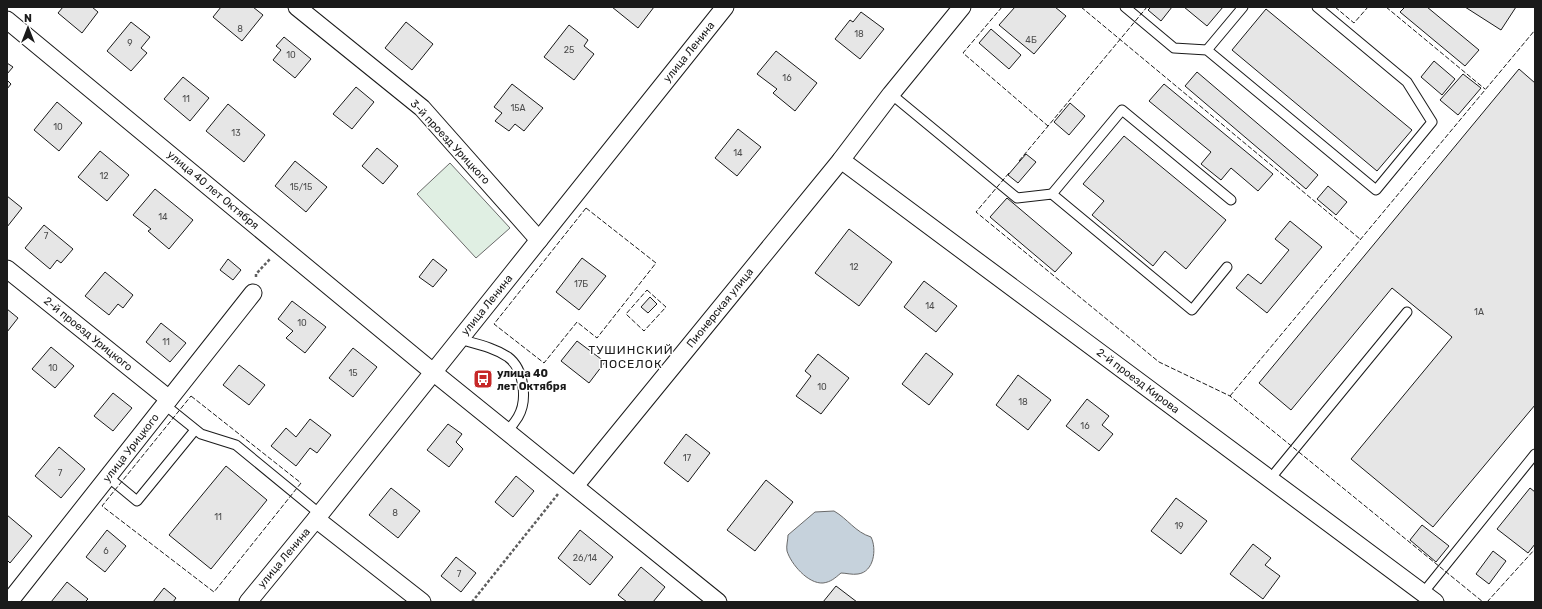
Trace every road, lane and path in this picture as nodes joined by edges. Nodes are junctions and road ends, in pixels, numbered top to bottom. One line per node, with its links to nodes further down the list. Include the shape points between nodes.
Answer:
1 (296, 7): 13 (street, 3-й проезд Урицкого, via 422,108)
2 (725, 7): 13 (street, улица Ленина)
3 (962, 7): 9 (street, Пионерская улица)
4 (1125, 7): 8 (lane, via 1174,48)
5 (1243, 7): 8 (lane)
6 (1317, 7): 8 (lane, via 1407,82 1432,122 1376,190)
7 (7, 20): 14 (street, улица 40 лет Октября)
8 (1207, 50)
9 (891, 94): 10 (street, Пионерская улица); 11 (lane, via 1017,198)
10 (840, 160): 26 (street, 2-й проезд Кирова); 27 (street, Пионерская улица)
11 (1052, 194): 12 (lane, via 1122,110); 15 (lane, via 1192,310)
12 (1231, 200)
13 (539, 240): 19 (street, улица Ленина)
14 (281, 246): 17 (path, via 256,274); 20 (street, улица 40 лет Октября)
15 (1227, 267)
16 (7, 269): 21 (street, 2-й проезд Урицкого)
17 (253, 293): 21 (street, улица Урицкого)
18 (1406, 312): 26 (lane)
19 (459, 339): 20 (street, улица Ленина); 23 (lane, via 493,349 509,358 517,370 523,385 523,404)
20 (433, 372): 23 (street, улица 40 лет Октября); 28 (street, улица Ленина)
21 (167, 402): 22 (lane); 25 (street, улица Урицкого)
22 (195, 430): 25 (lane, via 137,501); 28 (lane, via 236,445)
23 (507, 432): 27 (street, улица 40 лет Октября)
24 (1535, 454): 30 (lane)
25 (108, 477): 29 (street, улица Урицкого)
26 (1270, 479): 30 (street, 2-й проезд Кирова)
27 (575, 486): 33 (path, via 558,493); 34 (street, улица 40 лет Октября)
28 (318, 516): 31 (street, улица Ленина); 32 (street)
29 (10, 596)
30 (1429, 598)
31 (248, 602)
32 (422, 602)
33 (472, 602)
34 (718, 602)

